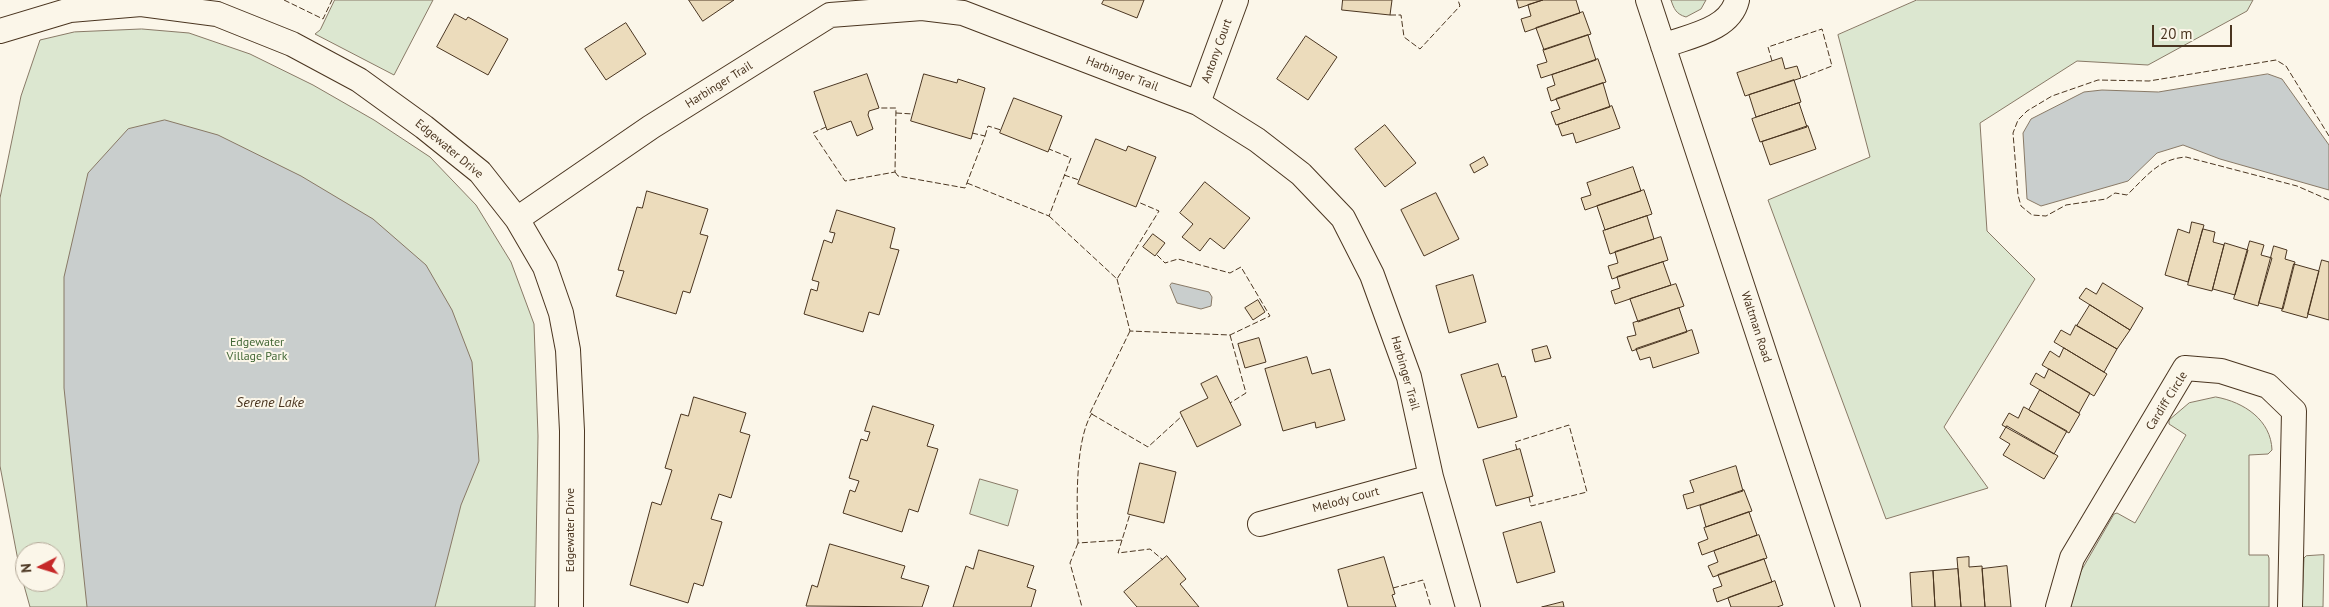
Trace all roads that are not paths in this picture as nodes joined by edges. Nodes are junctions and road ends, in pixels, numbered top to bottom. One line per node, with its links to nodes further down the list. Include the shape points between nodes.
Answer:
1 (1236, 0): 8 (street, Antony Court)
2 (1648, 0): 7 (street, Waltman Road)
3 (1737, 0): 7 (street, via 1735,9 1722,24)
4 (141, 2): 6 (street, Edgewater Drive, via 70,10); 9 (street, Edgewater Drive, via 217,14 292,44 359,80 480,172)
5 (828, 8): 8 (street, Harbinger Trail, via 922,8 963,13); 9 (street, Harbinger Trail)
6 (0, 31)
7 (1664, 46): 14 (street, Waltman Road)
8 (1198, 103): 10 (street, Harbinger Trail, via 1257,140 1301,174 1343,218 1372,275 1406,369)
9 (517, 219): 12 (street, Edgewater Drive, via 545,267 561,313 568,350 572,431)
10 (1431, 477): 11 (street, Melody Court); 13 (street, Harbinger Trail)
11 (1260, 524)
12 (570, 607)
13 (1468, 607)
14 (1848, 607)
15 (2058, 607): 16 (street, Cardiff Circle, via 2072,558 2185,368 2221,371 2268,386 2294,411)
16 (2290, 607)

